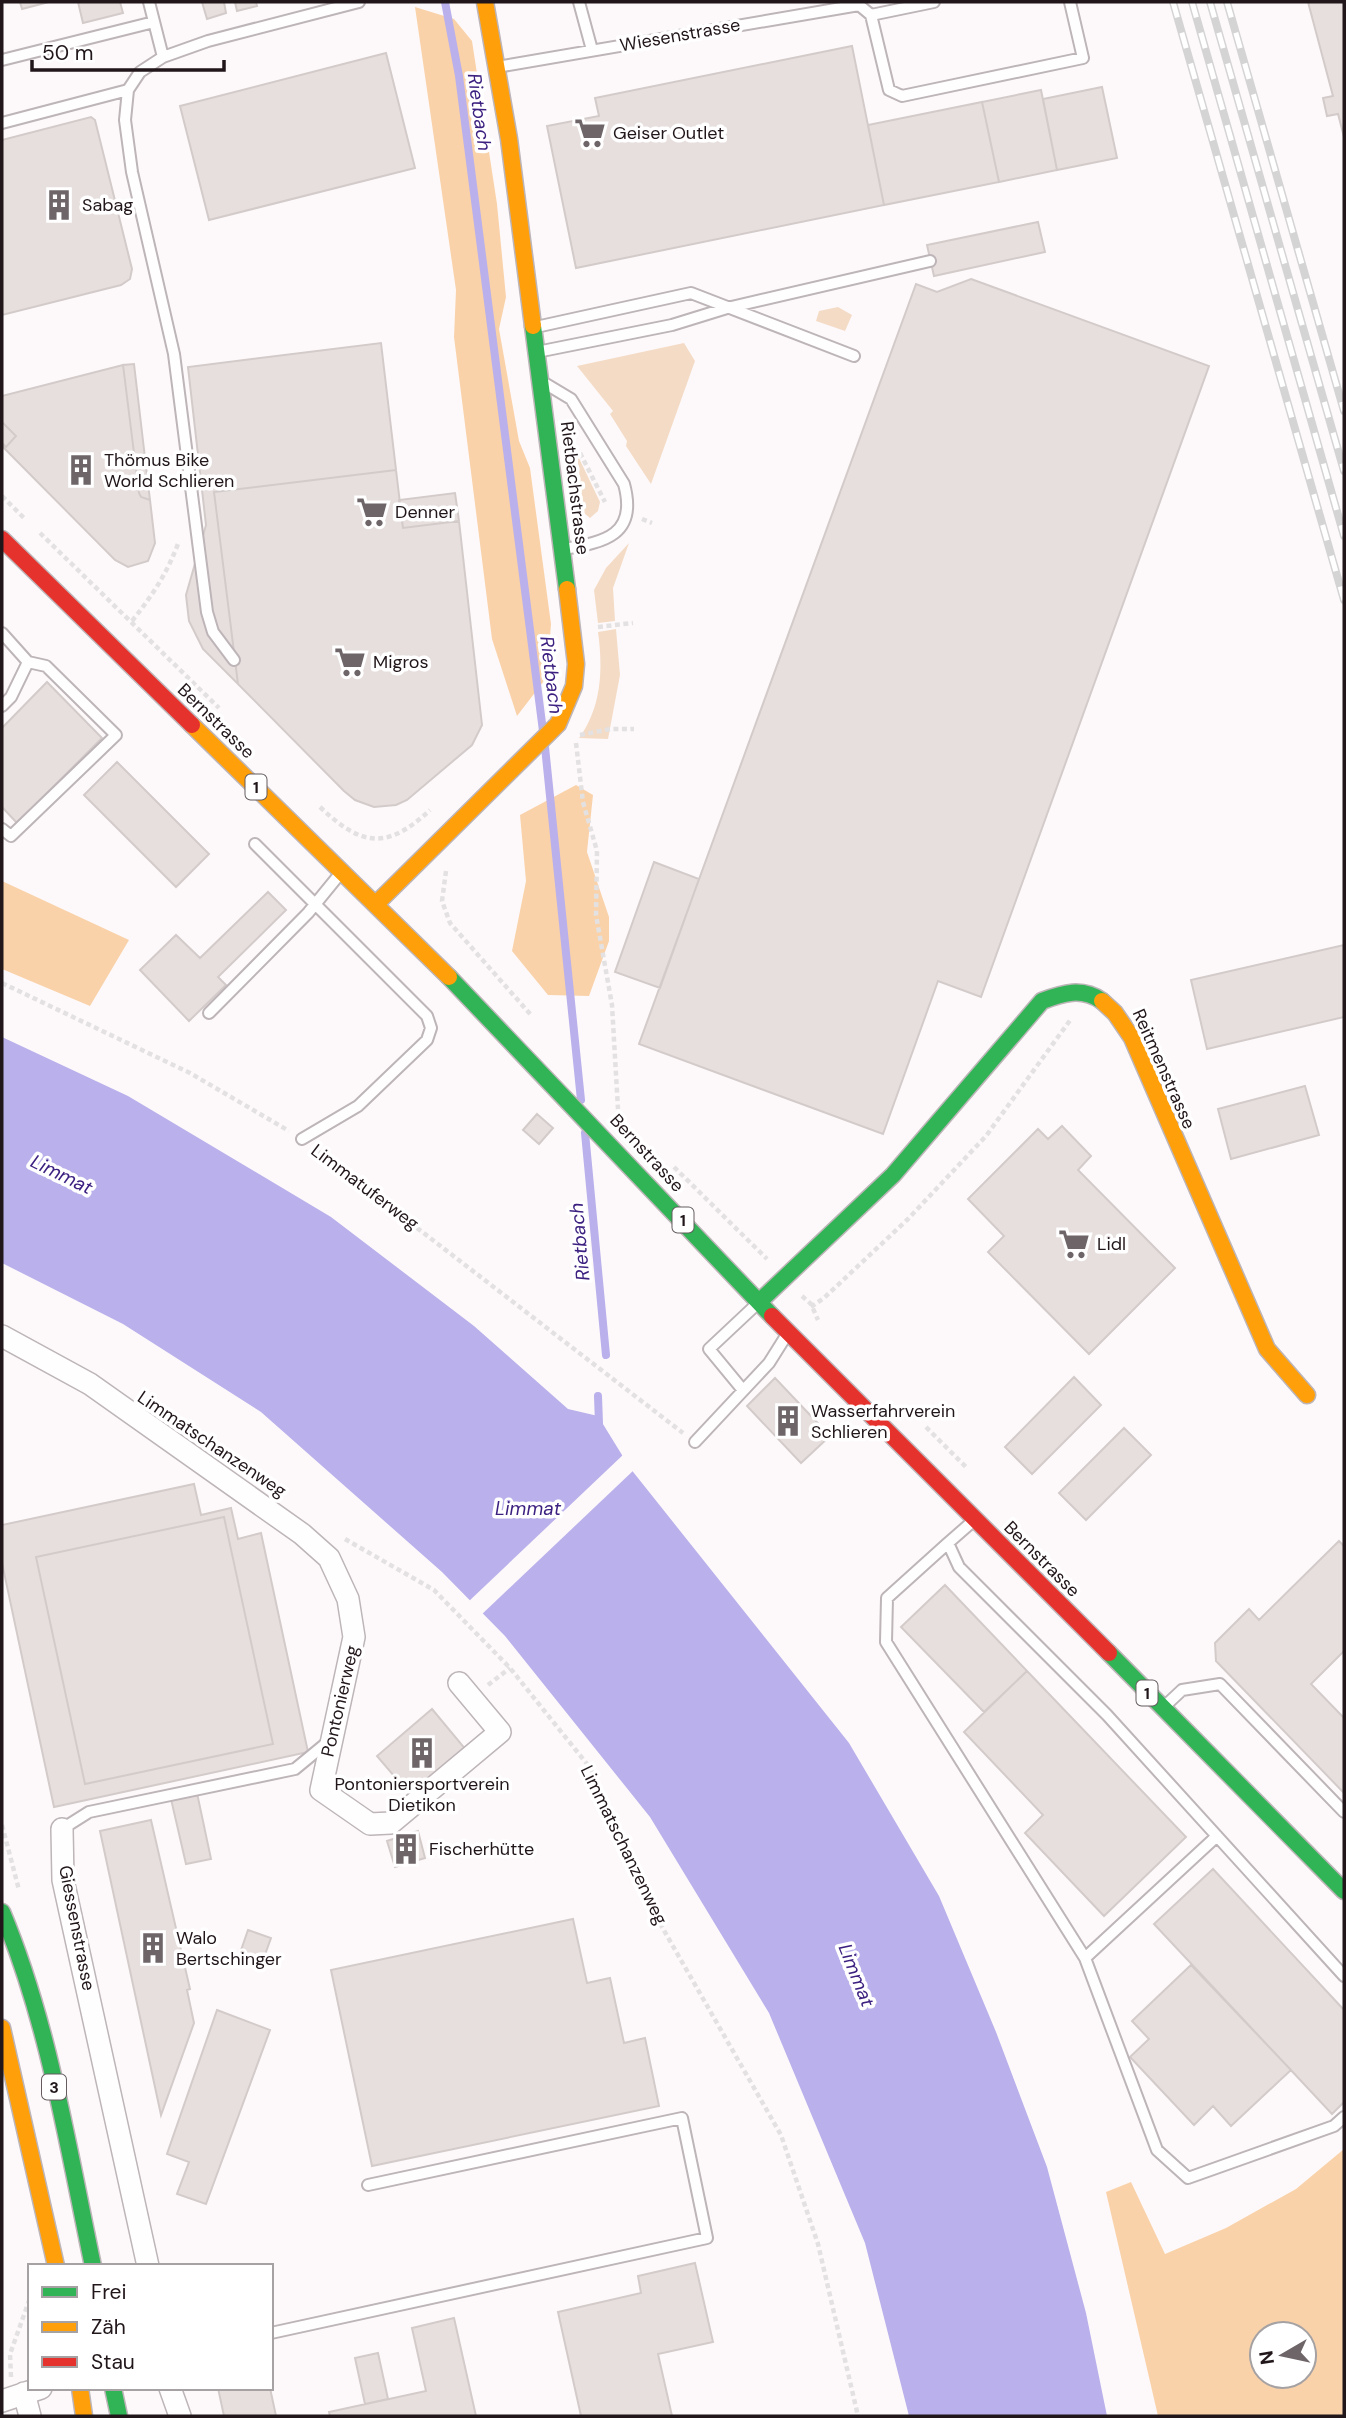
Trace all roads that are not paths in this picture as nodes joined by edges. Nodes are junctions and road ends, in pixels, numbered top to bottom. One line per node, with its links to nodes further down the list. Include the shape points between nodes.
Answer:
1 (149, 2): 9 (lane)
2 (359, 2): 11 (lane)
3 (485, 2): 13 (main road, Rietbachstrasse)
4 (579, 2): 10 (lane)
5 (934, 2): 8 (lane)
6 (1070, 2): 8 (lane, via 1083,58 902,96 889,90)
7 (859, 3): 8 (lane); 10 (lane, Wiesenstrasse)
8 (871, 15)
9 (154, 22): 11 (lane); 12 (lane)
10 (592, 50): 13 (lane, Wiesenstrasse)
11 (163, 57): 14 (lane, via 140,72)
12 (2, 60)
13 (497, 66): 18 (main road, Rietbachstrasse)
14 (128, 90): 15 (lane); 25 (lane, via 125,120 132,172 174,354 213,632)
15 (2, 123)
16 (930, 261): 17 (lane)
17 (727, 308): 18 (lane, via 691,293); 19 (lane, via 672,326); 20 (lane)
18 (533, 327): 19 (main road, Rietbachstrasse)
19 (536, 352): 21 (main road, Rietbachstrasse)
20 (854, 356)
21 (542, 382): 23 (main road, Rietbachstrasse); 23 (lane, via 571,399 624,484 628,499 628,514 611,538)
22 (2, 539): 30 (main road, Bernstrasse / 1)
23 (564, 550): 31 (main road, Rietbachstrasse, via 576,664 574,685 558,724)
24 (2, 633): 26 (lane)
25 (234, 660)
26 (28, 662): 27 (lane); 28 (lane, via 46,666 116,735 11,836)
27 (2, 706)
28 (2, 829)
29 (255, 844): 32 (lane)
30 (342, 871): 31 (main road, Bernstrasse / 1); 32 (lane)
31 (376, 904): 35 (main road, Bernstrasse / 1, via 556,1084)
32 (315, 905): 33 (lane); 34 (lane, via 427,1016 431,1028 427,1040 358,1106)
33 (209, 1013)
34 (302, 1139)
35 (759, 1302): 36 (main road, Bernstrasse / 1); 38 (lane, via 709,1349); 39 (main road, Reitmenstrasse, via 893,1175 1042,1001 1071,991 1091,993 1117,1010 1267,1349)
36 (788, 1333): 38 (lane, via 769,1363); 41 (main road, Bernstrasse / 1)
37 (2, 1336): 45 (street, Pontonierweg, via 90,1384 302,1534 329,1558 348,1599 354,1637)
38 (742, 1389): 40 (lane)
39 (1307, 1395)
40 (695, 1442)
41 (975, 1519): 42 (lane); 44 (main road, Bernstrasse / 1)
42 (948, 1543): 48 (lane, via 959,1567 1107,1715); 51 (lane, via 887,1598 886,1642)
43 (458, 1683): 45 (street, Pontonierweg, via 500,1732 391,1823 370,1824 321,1790)
44 (1163, 1709): 46 (lane, via 1182,1690 1220,1684); 49 (main road, Bernstrasse / 1)
45 (329, 1741): 47 (lane, Giessenstrasse, via 295,1769 89,1812)
46 (1344, 1812)
47 (62, 1829): 58 (street, Giessenstrasse, via 63,1880)
48 (1217, 1836): 51 (lane); 52 (lane)
49 (1344, 1891)
50 (2, 1912): 57 (main road, 3, via 23,1962)
51 (1085, 1958): 54 (lane, via 1157,2150 1188,2178 1334,2126)
52 (1344, 1976)
53 (2, 2028): 56 (main road, 3)
54 (1344, 2117)
55 (368, 2185): 59 (lane, via 682,2118 707,2238)
56 (56, 2264)
57 (93, 2264)
58 (148, 2264)
59 (273, 2333)
60 (80, 2390): 66 (main road)
61 (113, 2390): 67 (main road)
62 (171, 2390): 68 (street)
63 (32, 2391): 64 (street); 65 (street)
64 (2, 2401)
65 (30, 2416)
66 (84, 2416)
67 (119, 2416)
68 (180, 2416)

